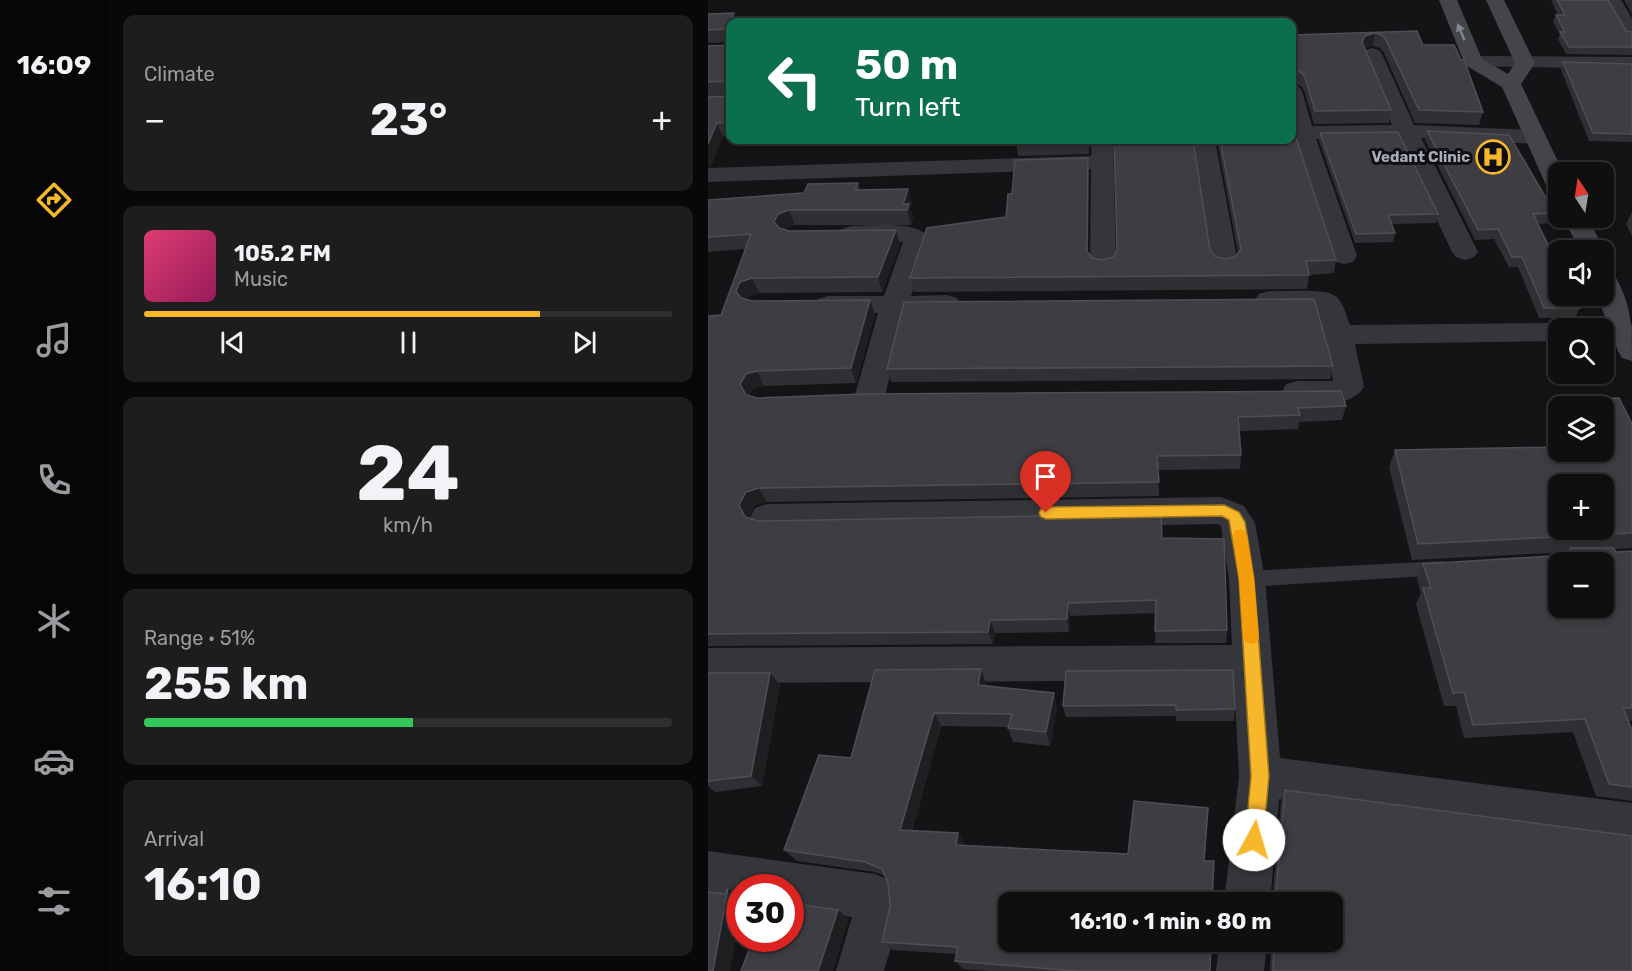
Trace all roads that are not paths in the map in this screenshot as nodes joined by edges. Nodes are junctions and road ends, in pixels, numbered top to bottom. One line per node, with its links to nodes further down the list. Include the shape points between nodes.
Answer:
1 (1448, 0): 6 (street, one-way to 1)
2 (1495, 0): 7 (street)
3 (1612, 0): 4 (street)
4 (1632, 33)
5 (1372, 54): 10 (street)
6 (1474, 62): 7 (street); 9 (street)
7 (1525, 63): 8 (street); 9 (street)
8 (1632, 63)
9 (1511, 84): 12 (street)
10 (1406, 131): 11 (street); 12 (street); 18 (street)
11 (1297, 133): 19 (street)
12 (1534, 137): 15 (street)
13 (1204, 144): 20 (street)
14 (1102, 151): 16 (street); 21 (street)
15 (1548, 165)
16 (708, 175)
17 (829, 235): 25 (street, via 909,234 917,238)
18 (1465, 252)
19 (1344, 256)
20 (1225, 263)
21 (1103, 264)
22 (1247, 300): 28 (street, via 1325,301)
23 (976, 304): 25 (street)
24 (804, 305): 25 (street)
25 (894, 305): 31 (street)
26 (1611, 306): 29 (street)
27 (1548, 332): 28 (street)
28 (1338, 335): 30 (street, via 1347,389)
29 (1620, 338)
30 (1266, 393)
31 (870, 396)
32 (767, 518): 34 (street, via 1224,510 1238,522)
33 (1457, 567): 34 (lane)
34 (1246, 579): 35 (street)
35 (1253, 662): 36 (street); 37 (street)
36 (710, 666)
37 (1260, 776): 38 (street); 40 (street)
38 (1632, 825)
39 (708, 874): 42 (street, via 875,897 876,915)
40 (1248, 892)
41 (1242, 952): 43 (street)
42 (861, 971)
43 (1240, 971)

